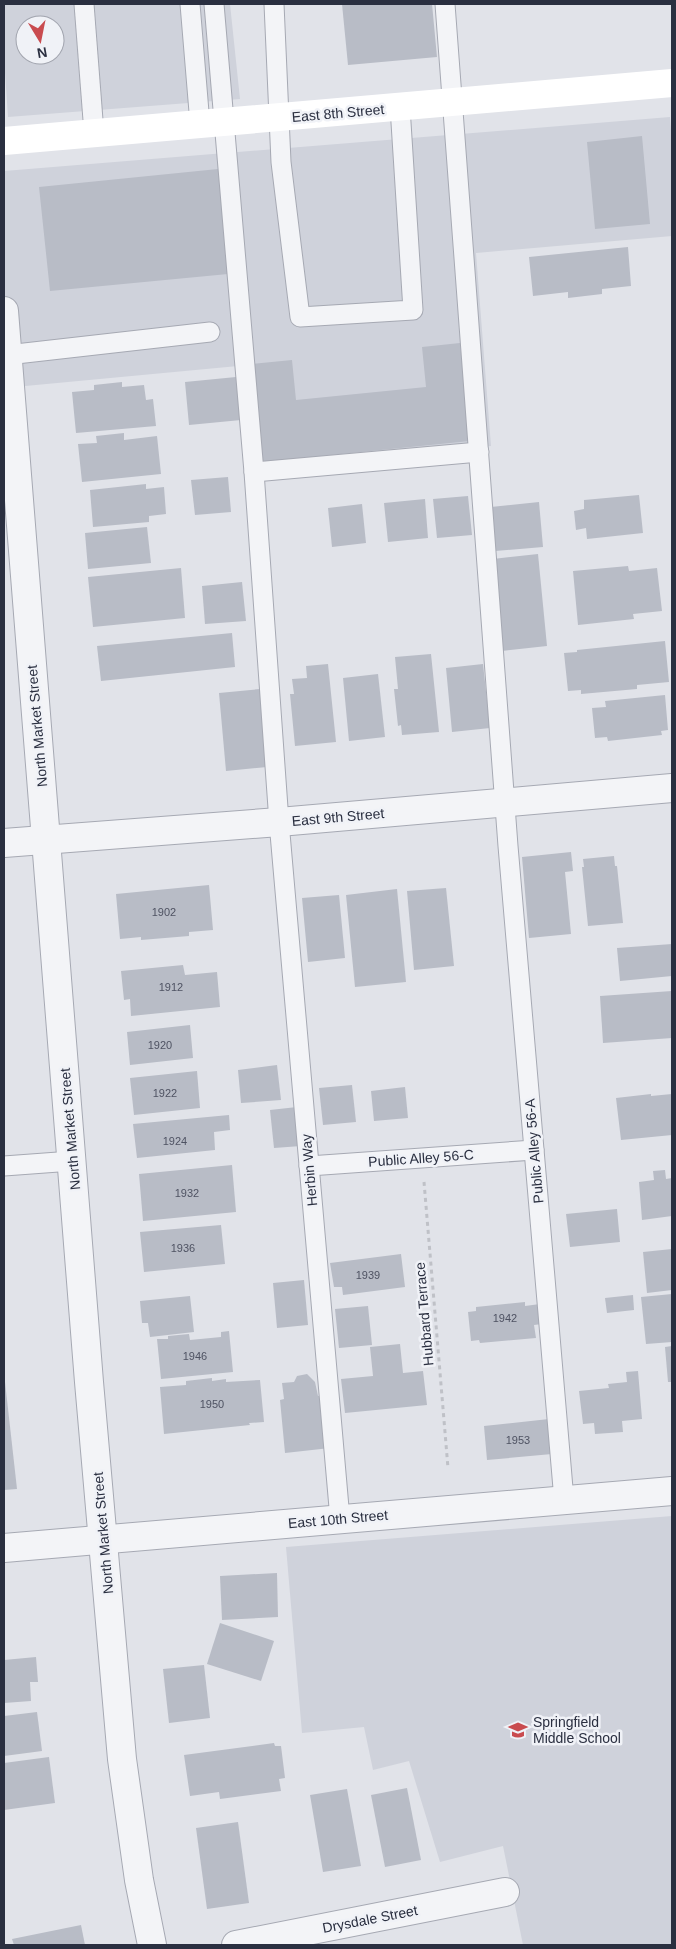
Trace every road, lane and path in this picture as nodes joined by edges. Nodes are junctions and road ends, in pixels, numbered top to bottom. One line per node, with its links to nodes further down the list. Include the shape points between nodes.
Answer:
1 (84, 4): 11 (lane)
2 (190, 4): 10 (lane)
3 (214, 4): 10 (lane)
4 (274, 4): 9 (lane)
5 (445, 4): 7 (lane, Public Alley 56-A)
6 (672, 83): 7 (street, East 8th Street)
7 (452, 102): 8 (street, East 8th Street); 16 (lane, Public Alley 56-A)
8 (400, 107): 9 (street, East 8th Street); 9 (lane, via 414,310 300,317 281,162)
9 (280, 117): 10 (street, East 8th Street)
10 (212, 123): 11 (street, East 8th Street); 17 (lane, Herbin Way)
11 (94, 133): 12 (street, East 8th Street)
12 (4, 141)
13 (4, 311): 15 (street, North Market Street)
14 (210, 332): 15 (lane)
15 (7, 355): 21 (street, North Market Street)
16 (479, 452): 17 (lane); 19 (lane, Public Alley 56-A)
17 (254, 472): 20 (lane, Herbin Way)
18 (672, 788): 19 (street, East 9th Street)
19 (505, 802): 20 (street, East 9th Street); 23 (lane, Public Alley 56-A)
20 (278, 822): 21 (street, East 9th Street); 27 (lane, Herbin Way)
21 (46, 839): 22 (street, East 9th Street); 25 (street, North Market Street)
22 (4, 843)
23 (534, 1150): 24 (lane, Public Alley 56-C); 30 (lane, Public Alley 56-A)
24 (423, 1158): 27 (lane, Public Alley 56-C); 28 (path, Hubbard Terrace)
25 (72, 1162): 26 (lane); 32 (street, North Market Street)
26 (4, 1166)
27 (309, 1166): 31 (lane, Herbin Way)
28 (448, 1468)
29 (672, 1491): 30 (street, East 10th Street)
30 (564, 1500): 31 (street, East 10th Street)
31 (340, 1519): 32 (street, East 10th Street)
32 (104, 1539): 33 (street, East 10th Street); 35 (street, North Market Street, via 122,1759)
33 (4, 1548)
34 (505, 1892): 36 (street, Drysdale Street)
35 (152, 1945)
36 (236, 1945)

